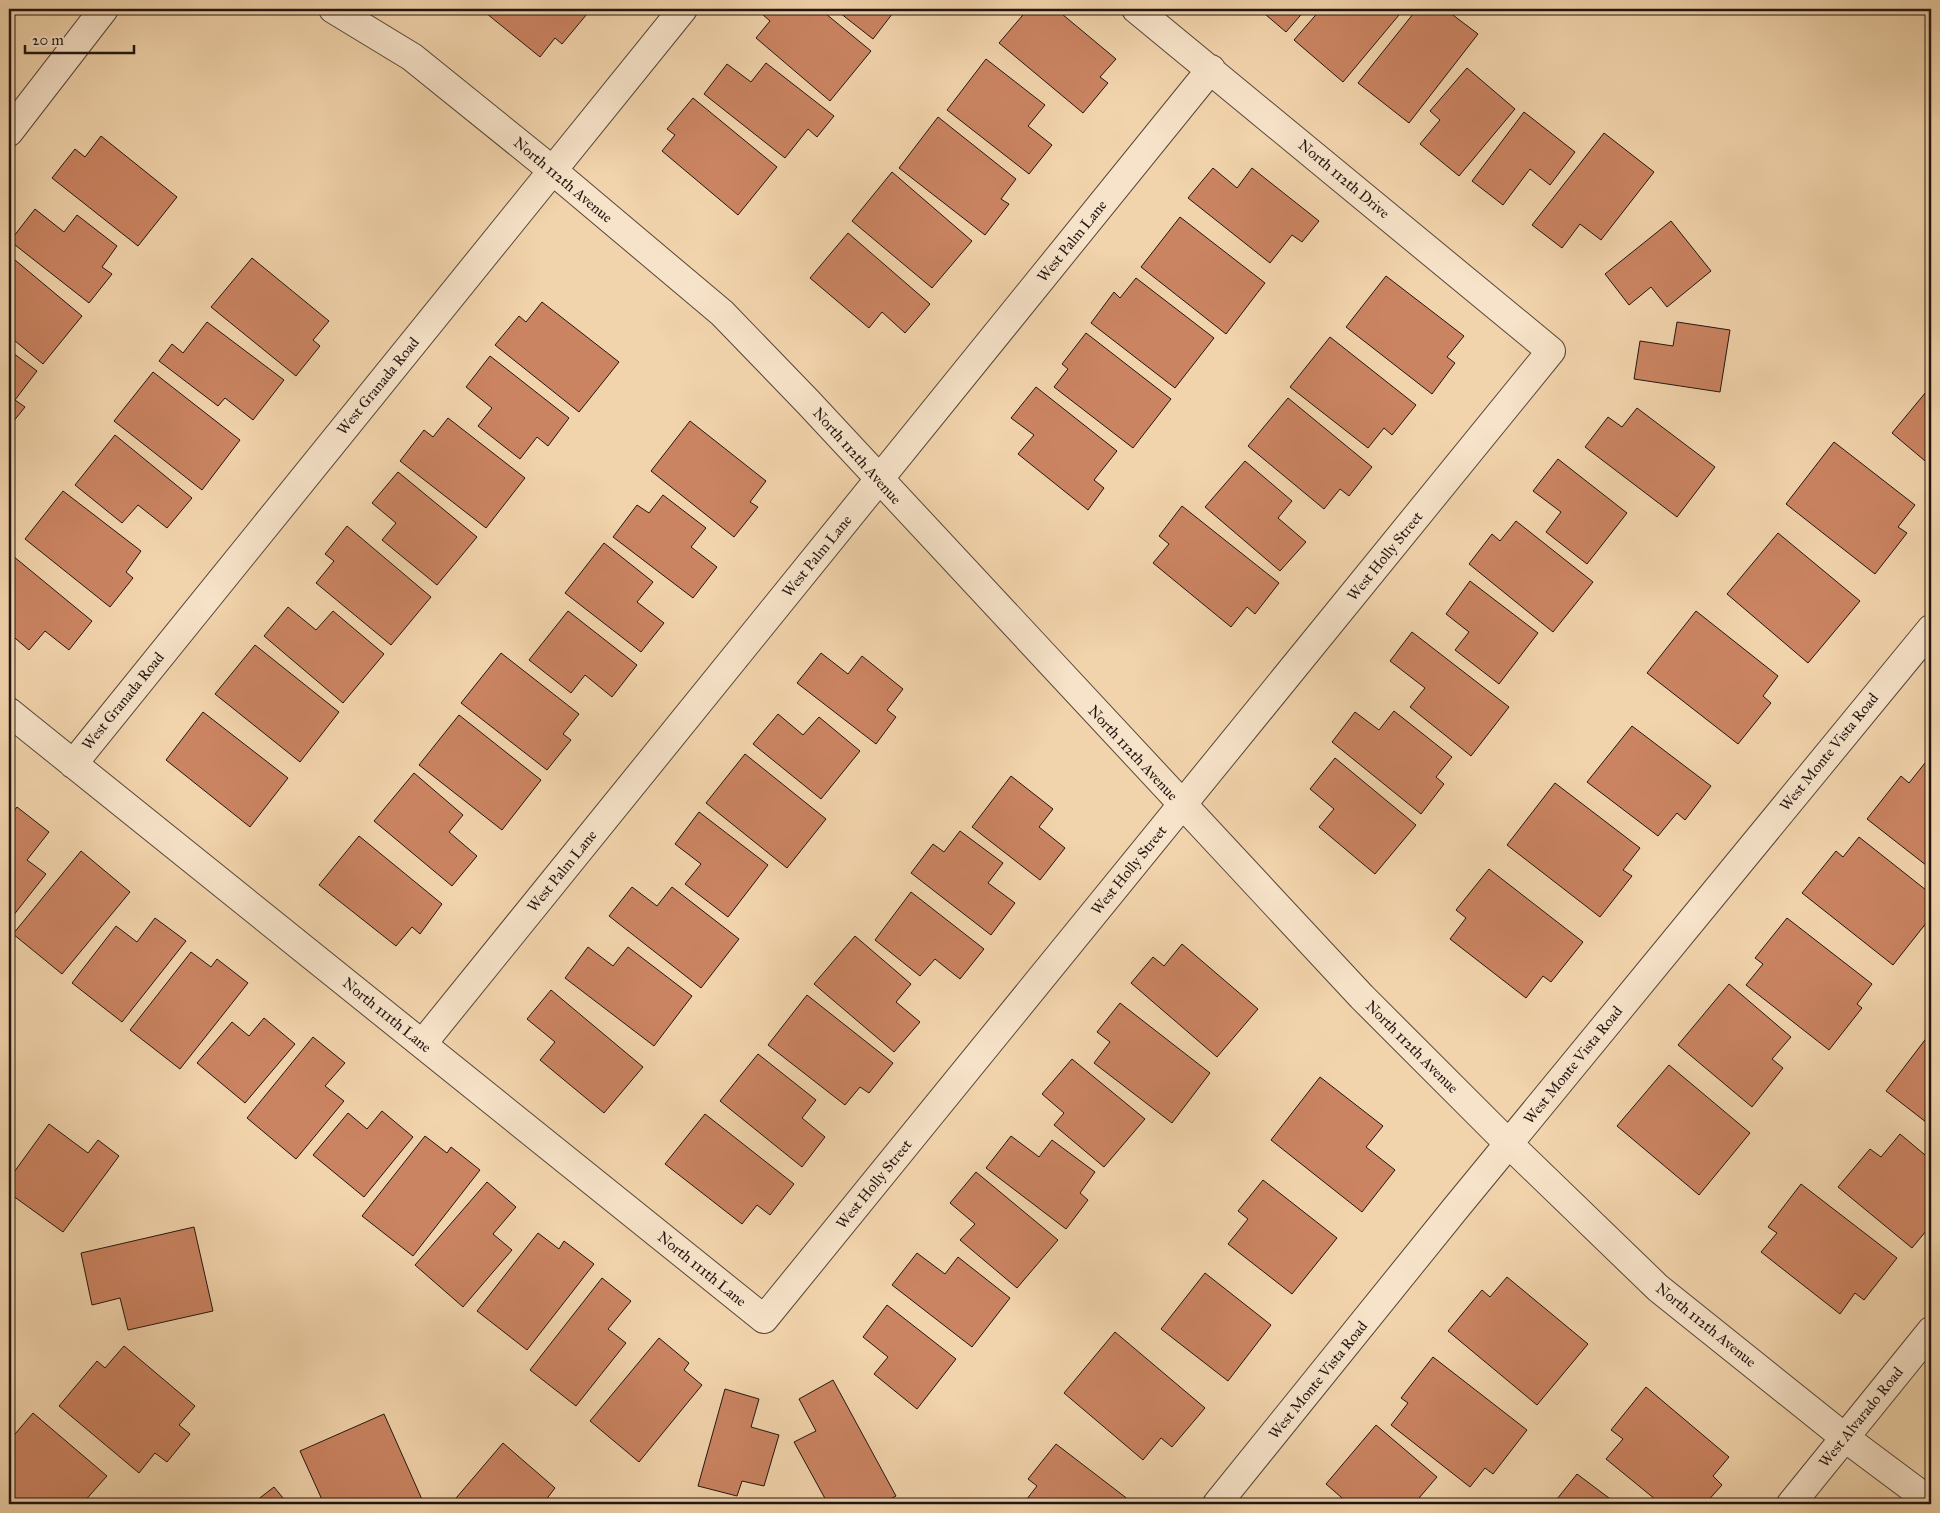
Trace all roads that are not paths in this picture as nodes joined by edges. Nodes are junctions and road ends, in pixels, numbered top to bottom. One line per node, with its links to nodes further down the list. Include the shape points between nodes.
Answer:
1 (104, 9): 6 (street)
2 (333, 9): 7 (street, North 112th Avenue, via 412,57)
3 (683, 9): 7 (street, West Granada Road)
4 (1136, 9): 5 (street, North 112th Drive)
5 (1211, 69): 8 (street, North 112th Drive); 9 (street, West Palm Lane)
6 (9, 132)
7 (552, 170): 9 (street, North 112th Avenue, via 722,313); 12 (street, West Granada Road)
8 (1551, 351): 13 (street, West Holly Street)
9 (878, 480): 13 (street, North 112th Avenue); 14 (street, West Palm Lane)
10 (1931, 629): 15 (street, West Monte Vista Road)
11 (9, 712): 12 (street, North 111th Lane)
12 (73, 764): 14 (street, North 111th Lane)
13 (1182, 805): 15 (street, North 112th Avenue, via 1362,997); 16 (street, West Holly Street)
14 (423, 1043): 16 (street, North 111th Lane)
15 (1509, 1144): 18 (street, North 112th Avenue, via 1658,1288); 20 (street, West Monte Vista Road)
16 (764, 1319)
17 (1931, 1331): 18 (street, West Alvarado Road)
18 (1844, 1437): 19 (street, North 112th Avenue); 21 (street, West Alvarado Road)
19 (1931, 1502)
20 (1217, 1504)
21 (1791, 1504)

